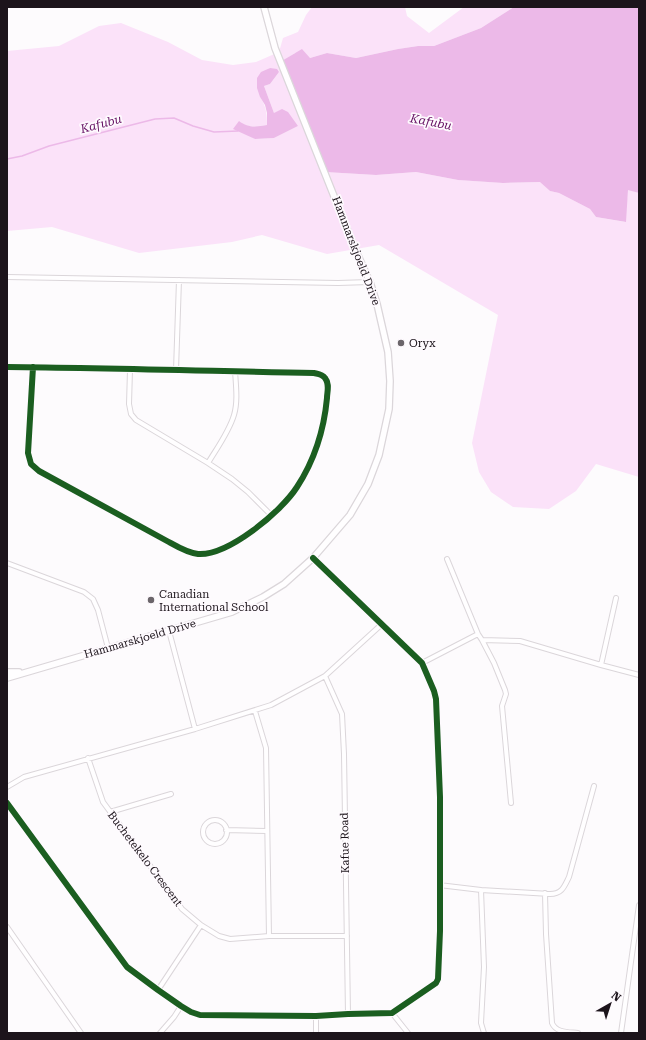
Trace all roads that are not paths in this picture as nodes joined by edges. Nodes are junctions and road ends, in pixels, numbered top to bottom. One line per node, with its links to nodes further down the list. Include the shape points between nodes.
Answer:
1 (264, 7): 4 (main road, Hammarskjoeld Drive, via 278,55)
2 (7, 277): 3 (street)
3 (179, 280): 4 (street); 8 (street)
4 (370, 282): 12 (main road, Hammarskjoeld Drive, via 388,352 389,408 383,441 368,484 350,515)
5 (7, 367): 6 (street)
6 (34, 367): 7 (street); 11 (street, via 28,453 31,464 39,471 183,550 197,554 209,553 226,546)
7 (130, 370): 8 (street); 10 (street, via 129,404 131,414 136,420)
8 (176, 370): 9 (street)
9 (235, 371): 10 (street, via 234,415); 11 (street, via 314,373 321,374 328,384 322,431 311,460 296,488)
10 (208, 463): 11 (street, via 248,492)
11 (272, 516)
12 (313, 558): 16 (street); 17 (main road, Hammarskjoeld Drive, via 284,584 263,597 232,612)
13 (447, 559): 18 (street)
14 (7, 562): 20 (street, via 84,592 94,599)
15 (616, 598): 22 (street)
16 (382, 624): 21 (street); 26 (street)
17 (169, 631): 20 (main road, Hammarskjoeld Drive); 29 (street)
18 (478, 634): 19 (street); 21 (street)
19 (482, 640): 22 (street, via 520,641); 35 (street, via 506,694 502,706)
20 (108, 648): 24 (main road, Hammarskjoeld Drive)
21 (422, 662): 39 (street, via 436,699 440,797)
22 (601, 665): 25 (street)
23 (7, 672): 24 (main road, Hammarskjoeld Drive)
24 (27, 672): 27 (main road, Hammarskjoeld Drive)
25 (639, 675)
26 (324, 676): 28 (street); 46 (street, Kafue Road, via 342,714)
27 (7, 678)
28 (255, 711): 29 (street); 38 (street, via 266,748)
29 (195, 729): 30 (street)
30 (88, 758): 31 (street, via 24,776); 36 (street, Buchetekelo Crescent, via 99,793)
31 (7, 786)
32 (594, 786): 41 (street, via 569,877 559,893)
33 (171, 794): 36 (street)
34 (7, 803): 47 (street, via 127,967)
35 (511, 803)
36 (110, 812): 43 (street, Buchetekelo Crescent, via 182,909)
37 (226, 830): 37 (street, via 224,840 220,843 209,842 203,834 206,824 215,820 220,821); 38 (street)
38 (267, 831): 45 (street)
39 (439, 885): 40 (street); 49 (street, via 438,979 430,988)
40 (482, 890): 41 (street); 56 (street, via 484,967 481,1023)
41 (545, 893): 57 (street, via 552,1023 559,1030)
42 (639, 905): 58 (street)
43 (201, 925): 45 (street, Buchetekelo Crescent, via 219,936 230,939); 47 (street)
44 (7, 927): 52 (street)
45 (269, 936): 46 (street, Buchetekelo Crescent)
46 (347, 936): 50 (street, Kafue Road)
47 (158, 990): 48 (street)
48 (181, 1006): 51 (street, via 200,1015); 53 (street)
49 (392, 1013): 50 (street); 55 (street)
50 (348, 1014): 51 (street)
51 (316, 1016): 54 (street)
52 (81, 1033)
53 (160, 1033)
54 (316, 1033)
55 (408, 1033)
56 (484, 1033)
57 (578, 1033)
58 (621, 1033)

